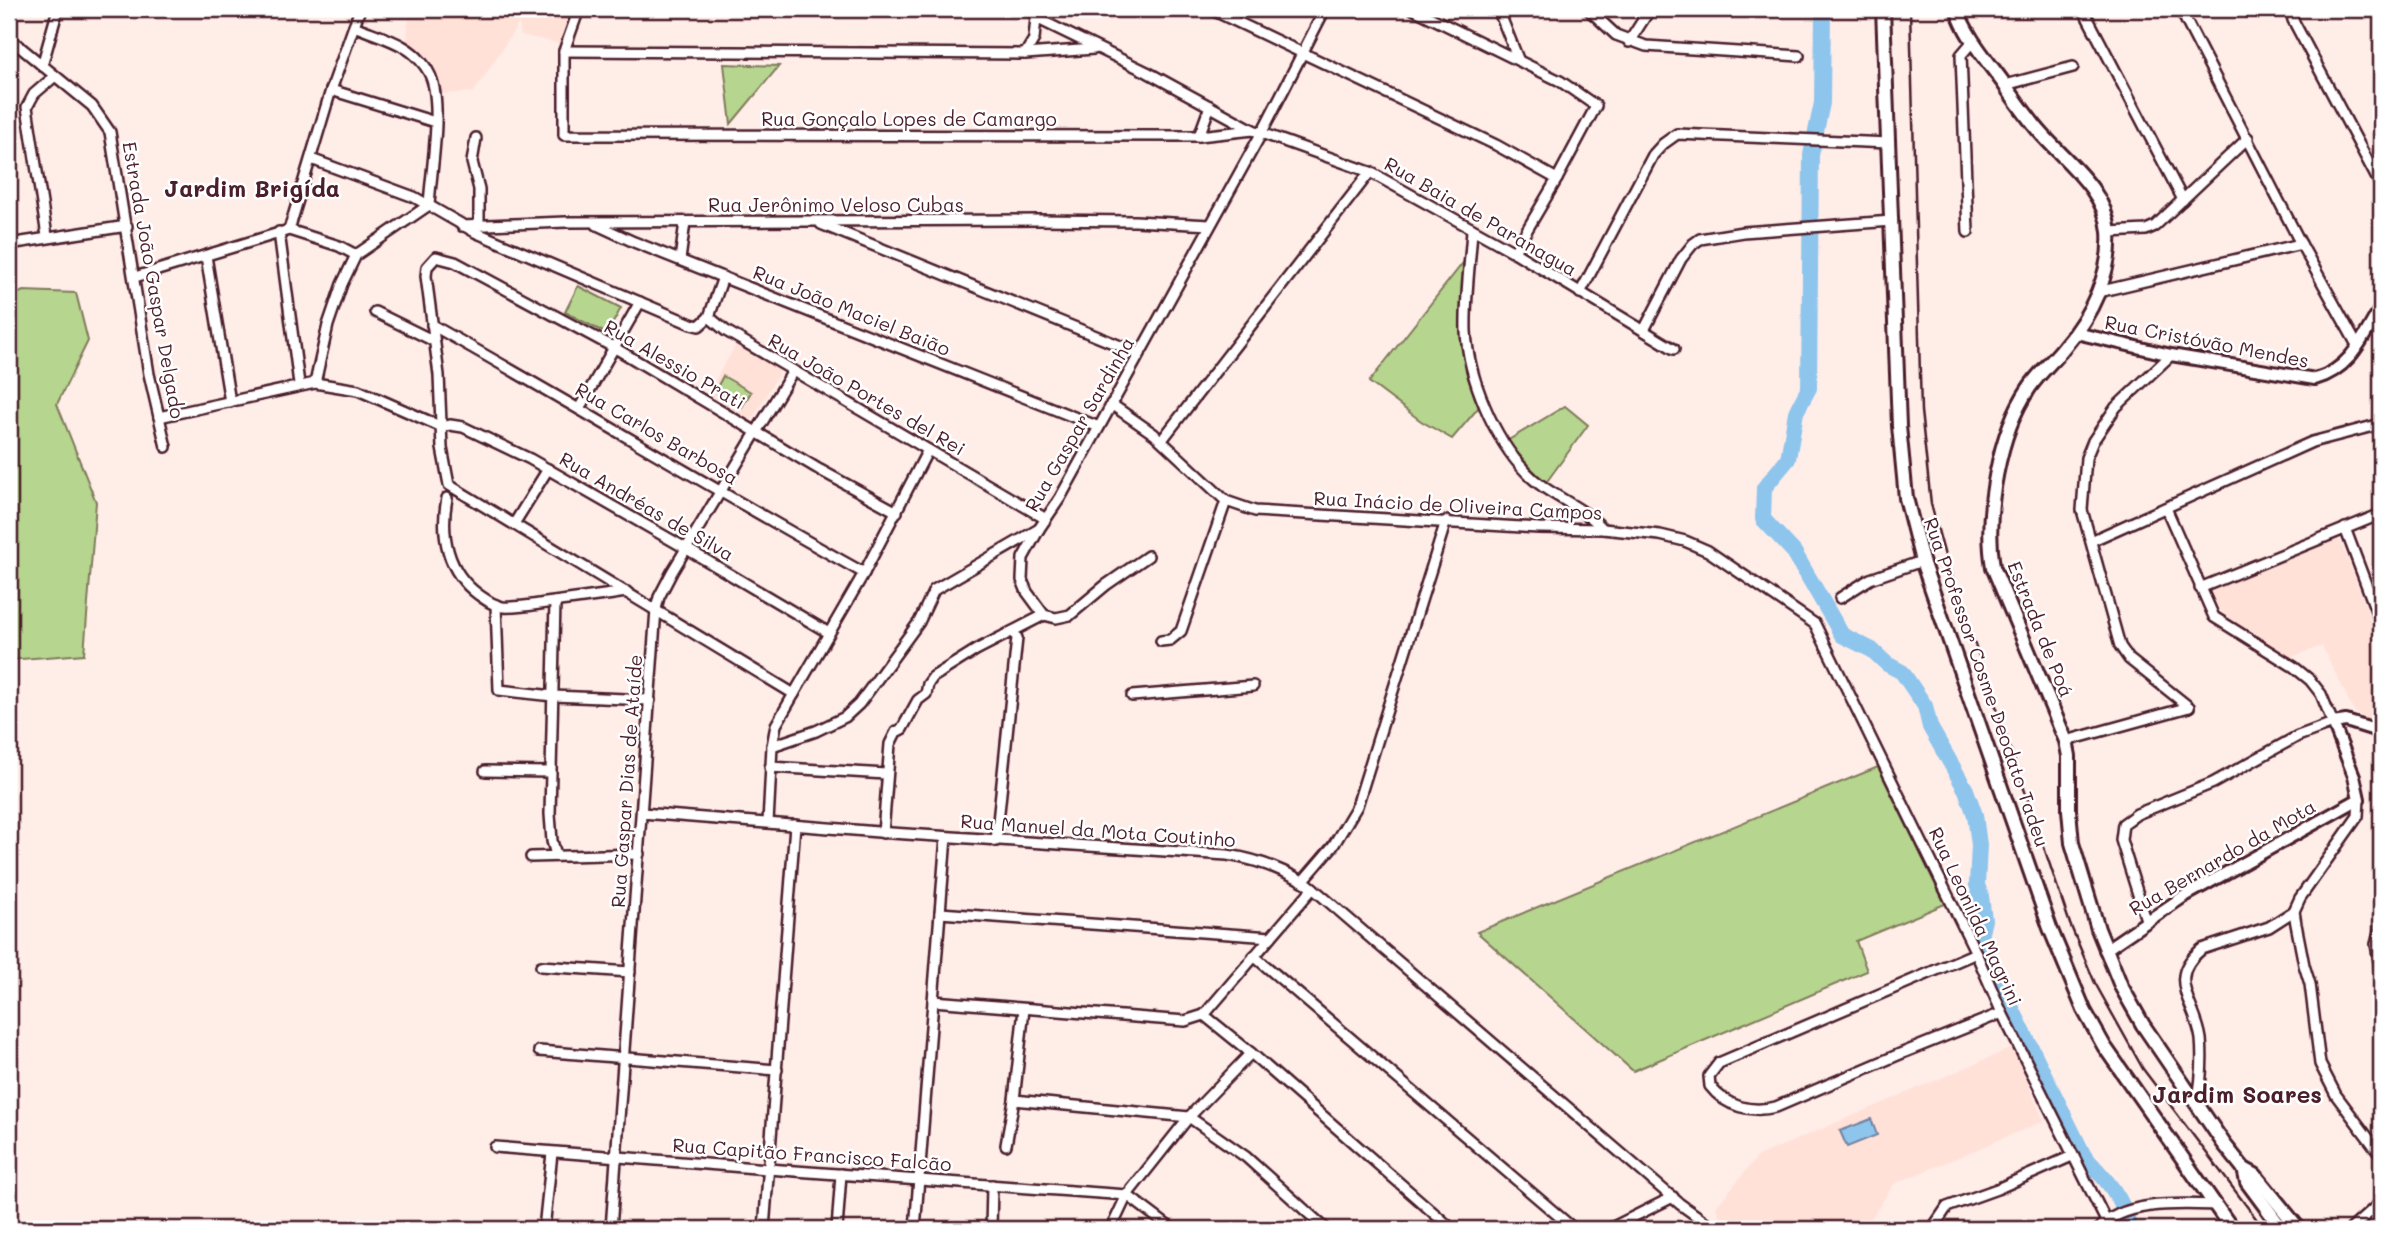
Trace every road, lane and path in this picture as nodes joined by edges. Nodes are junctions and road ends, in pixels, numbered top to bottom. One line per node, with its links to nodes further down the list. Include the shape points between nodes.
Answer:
1 (58, 9): 27 (street)
2 (360, 9): 17 (street)
3 (579, 9): 22 (street)
4 (1031, 9): 16 (street)
5 (1210, 9): 23 (street)
6 (1325, 9): 23 (street, Rua Gaspar Sardinha)
7 (1413, 9): 26 (street)
8 (1498, 9): 26 (street)
9 (1588, 9): 18 (street)
10 (1650, 9): 18 (street)
11 (1883, 9): 38 (main road, Rua Professor Cosme Deodato Tadeu)
12 (1957, 9): 19 (main road, Estrada de Poá)
13 (2083, 9): 43 (street)
14 (2180, 9): 37 (street)
15 (2291, 9): 42 (street)
16 (1036, 18): 21 (street); 24 (street, via 1034,39)
17 (354, 26): 31 (street); 33 (street, via 405,47 419,60 432,80)
18 (1629, 41): 25 (street, via 1661,49)
19 (1973, 41): 30 (main road, Estrada de Poá); 56 (street, via 1961,55)
20 (11, 44): 27 (street, Estrada João Gaspar Delgado)
21 (1096, 48): 24 (street); 32 (street)
22 (564, 51): 24 (street); 35 (street, Rua Gonçalo Lopes de Camargo, via 564,135)
23 (1303, 53): 34 (street, Rua Gaspar Sardinha); 41 (street)
24 (1025, 54)
25 (1799, 57)
26 (1518, 58): 41 (street, via 1596,106)
27 (42, 66): 29 (street, Estrada João Gaspar Delgado)
28 (2073, 67): 30 (street)
29 (55, 76): 51 (street, Estrada João Gaspar Delgado, via 92,106 110,132); 58 (street, via 34,94 27,107)
30 (2005, 85): 57 (main road, Estrada de Poá, via 2087,183 2100,202)
31 (331, 90): 33 (street); 39 (street)
32 (1210, 106): 34 (street); 35 (street)
33 (435, 122): 44 (street)
34 (1257, 132): 35 (street, Rua Gonçalo Lopes de Camargo); 40 (street, Rua Baia de Paranagua); 50 (street, Rua Gaspar Sardinha)
35 (1199, 135)
36 (476, 138): 49 (street, via 472,162 479,189)
37 (2248, 138): 43 (street); 60 (street)
38 (1889, 143): 45 (main road, Rua Professor Cosme Deodato Tadeu); 68 (street, via 1677,134 1653,155)
39 (311, 159): 44 (street); 53 (street)
40 (1370, 172): 54 (street, Rua Baia de Paranagua); 93 (street)
41 (1557, 179): 61 (street)
42 (2381, 186)
43 (2183, 200): 57 (street, via 2146,230)
44 (429, 205): 52 (street); 62 (street)
45 (1892, 221): 74 (street, via 1711,236 1693,244 1681,259); 112 (main road, Rua Professor Cosme Deodato Tadeu, via 1903,472)
46 (685, 222): 47 (street, Rua Jerônimo Veloso Cubas); 48 (street, Rua Jerônimo Veloso Cubas); 64 (street)
47 (817, 222): 50 (street, Rua Jerônimo Veloso Cubas); 80 (street)
48 (593, 223): 49 (street, Rua Jerônimo Veloso Cubas); 64 (street, Rua João Maciel Baião)
49 (479, 224): 52 (street, Rua Jerônimo Veloso Cubas)
50 (1210, 225): 80 (street, Rua Gaspar Sardinha)
51 (127, 226): 58 (street); 65 (street, Estrada João Gaspar Delgado)
52 (462, 226): 69 (street)
53 (289, 230): 55 (street); 62 (street)
54 (1472, 230): 61 (street, Rua Baia de Paranagua); 108 (street, via 1466,332 1475,379 1488,412 1505,447 1526,472)
55 (279, 232): 63 (street); 84 (street)
56 (1968, 232)
57 (2109, 232): 67 (main road, Estrada de Poá)
58 (47, 236): 59 (street)
59 (9, 244)
60 (2301, 244): 67 (street); 77 (street)
61 (1514, 252): 68 (street, Rua Baia de Paranagua)
62 (356, 255): 83 (street, via 328,325)
63 (206, 256): 65 (street); 85 (street)
64 (680, 260): 66 (street, Rua João Maciel Baião)
65 (135, 277): 88 (street, Estrada João Gaspar Delgado)
66 (723, 277): 72 (street); 91 (street, Rua João Maciel Baião)
67 (2098, 292): 75 (main road, Estrada de Poá)
68 (1580, 293): 74 (street, Rua Baia de Paranagua)
69 (640, 302): 72 (street, via 695,326); 78 (street)
70 (2381, 307): 77 (street, Rua Cristóvão Mendes)
71 (375, 312): 76 (street)
72 (709, 317): 82 (street, Rua João Portes del Rei)
73 (432, 325): 76 (street); 78 (street, Rua Alessio Prati, via 427,267 442,257); 87 (street, Rua Carlos Barbosa)
74 (1644, 330): 79 (street, Rua Baia de Paranagua)
75 (2076, 333): 81 (street, Rua Cristóvão Mendes); 133 (main road, Estrada de Poá, via 2031,385 2012,419 1994,498 1990,547 2009,609)
76 (434, 341): 90 (street)
77 (2357, 345): 81 (street, Rua Cristóvão Mendes, via 2338,370 2315,379)
78 (615, 348): 87 (street); 92 (street, Rua Alessio Prati)
79 (1674, 349)
80 (1140, 354): 86 (street, Rua Gaspar Sardinha)
81 (2171, 355): 109 (street, via 2116,407 2093,441 2086,458 2081,502)
82 (793, 371): 92 (street, Rua Gaspar Dias de Ataíde); 95 (street, Rua João Portes del Rei)
83 (315, 383): 84 (street, Rua Andréas de Silva); 90 (street, Rua Andréas de Silva, via 358,390)
84 (299, 384): 85 (street, Rua Andréas de Silva)
85 (230, 402): 88 (street, Rua Andréas de Silva)
86 (1111, 404): 91 (street, Rua Gaspar Sardinha); 93 (street, Rua Inácio de Oliveira Campos)
87 (580, 407): 97 (street, Rua Carlos Barbosa)
88 (159, 417): 94 (street, Estrada João Gaspar Delgado)
89 (2381, 424): 100 (street, via 2312,442)
90 (442, 427): 96 (street, Rua Andréas de Silva, via 463,427); 105 (street, via 449,485)
91 (1099, 427): 103 (street, Rua Gaspar Sardinha)
92 (756, 432): 97 (street, Rua Gaspar Dias de Ataíde); 101 (street, Rua Alessio Prati)
93 (1162, 440): 99 (street, Rua Inácio de Oliveira Campos)
94 (166, 447)
95 (928, 450): 101 (street); 103 (street, Rua João Portes del Rei)
96 (548, 469): 105 (street); 110 (street, Rua Andréas de Silva)
97 (720, 490): 110 (street, Rua Gaspar Dias de Ataíde); 113 (street, Rua Carlos Barbosa)
98 (447, 498): 118 (street, via 445,533 454,566 466,584)
99 (1226, 500): 104 (street, Rua Inácio de Oliveira Campos, via 1255,511); 125 (street, via 1181,631)
100 (2166, 508): 109 (street); 114 (street)
101 (897, 512): 113 (street)
102 (2381, 514): 106 (street)
103 (1046, 519): 107 (street, Rua Gaspar Sardinha)
104 (1446, 522): 108 (street, Rua Inácio de Oliveira Campos); 149 (street, via 1361,796 1333,846)
105 (514, 524): 115 (street)
106 (2345, 528): 114 (street); 122 (street)
107 (1039, 529): 120 (street, via 1023,558 1022,576 1027,593); 134 (street, Rua Gaspar Sardinha, via 934,590 919,622 869,694 845,717)
108 (1603, 529): 121 (street, Rua Inácio de Oliveira Campos, via 1660,535 1708,551)
109 (2091, 541): 133 (street, via 2120,646 2129,659 2189,707)
110 (687, 549): 119 (street, Rua Gaspar Dias de Ataíde); 124 (street, Rua Andréas de Silva)
111 (1148, 556): 120 (street, via 1070,615)
112 (1922, 561): 116 (street, via 1870,579); 187 (main road, Rua Professor Cosme Deodato Tadeu, via 2050,928 2084,1010)
113 (864, 572): 124 (street)
114 (2200, 588): 131 (street, via 2214,617 2310,680)
115 (628, 592): 117 (street); 119 (street)
116 (1840, 598)
117 (555, 602): 118 (street); 128 (street)
118 (496, 605): 128 (street, via 497,687 503,692)
119 (656, 609): 127 (street); 130 (street, Rua Gaspar Dias de Ataíde)
120 (1044, 615): 123 (street)
121 (1815, 624): 157 (street, Rua Leonilda Magrini)
122 (2381, 624)
123 (1014, 632): 138 (street, via 933,677 892,740); 145 (street, via 1017,638)
124 (829, 633): 127 (street)
125 (1161, 641)
126 (1253, 685): 129 (street)
127 (794, 694): 134 (street, via 776,725)
128 (553, 696): 130 (street); 137 (street)
129 (1132, 696)
130 (650, 700): 140 (street, Rua Gaspar Dias de Ataíde)
131 (2333, 723): 132 (street, via 2346,721); 139 (street); 153 (street, via 2123,824 2121,840)
132 (2381, 732)
133 (2066, 741): 156 (main road, Estrada de Poá, via 2072,843)
134 (772, 746): 135 (street)
135 (770, 767): 138 (street); 141 (street)
136 (485, 771): 137 (street)
137 (549, 772): 147 (street)
138 (886, 774): 143 (street)
139 (2359, 799): 151 (street, via 2358,816); 153 (street, Rua Bernardo da Mota)
140 (642, 813): 141 (street, Rua Manuel da Mota Coutinho); 146 (street, Rua Gaspar Dias de Ataíde)
141 (768, 823): 142 (street, Rua Manuel da Mota Coutinho)
142 (795, 825): 143 (street, Rua Manuel da Mota Coutinho); 169 (street)
143 (883, 832): 144 (street, Rua Manuel da Mota Coutinho)
144 (946, 837): 145 (street, Rua Manuel da Mota Coutinho); 152 (street)
145 (996, 841): 149 (street, Rua Manuel da Mota Coutinho, via 1227,855 1257,860)
146 (639, 854): 147 (street); 160 (street, Rua Gaspar Dias de Ataíde)
147 (556, 855): 148 (street)
148 (531, 858)
149 (1303, 881): 150 (street, Rua Manuel da Mota Coutinho)
150 (1313, 888): 155 (street); 185 (street, Rua Manuel da Mota Coutinho)
151 (2294, 911): 171 (street, via 2269,927 2202,949 2184,972 2185,993 2200,1038); 175 (street, via 2316,1017 2320,1064 2336,1095)
152 (940, 914): 155 (street); 162 (street)
153 (2146, 920): 156 (street, Rua Bernardo da Mota)
154 (2381, 925): 161 (street, via 2376,944)
155 (1271, 937): 158 (street)
156 (2105, 950): 171 (main road, Estrada de Poá, via 2132,1006)
157 (1976, 953): 164 (street, Rua Leonilda Magrini); 164 (street, via 1719,1063 1709,1076 1710,1086 1725,1101 1753,1110 1776,1107)
158 (1254, 956): 165 (street); 199 (street)
159 (541, 966): 160 (street)
160 (630, 972): 168 (street, Rua Gaspar Dias de Ataíde)
161 (2381, 974)
162 (933, 1001): 163 (street); 182 (street)
163 (1024, 1010): 165 (street, via 1185,1021); 170 (street)
164 (2002, 1013): 177 (street, Rua Leonilda Magrini)
165 (1204, 1015): 167 (street)
166 (539, 1051): 168 (street)
167 (1251, 1053): 172 (street); 198 (street)
168 (623, 1058): 169 (street); 178 (street, Rua Gaspar Dias de Ataíde)
169 (777, 1070): 180 (street)
170 (1014, 1100): 172 (street); 173 (street)
171 (2197, 1105): 179 (main road, Estrada de Poá)
172 (1189, 1117): 184 (street); 197 (street, via 1245,1157)
173 (1006, 1145)
174 (495, 1147): 176 (street, Rua Capitão Francisco Falcão)
175 (2378, 1151)
176 (552, 1153): 178 (street, Rua Capitão Francisco Falcão); 189 (street)
177 (2072, 1156): 188 (street, Rua Leonilda Magrini); 202 (street, via 1947,1207)
178 (617, 1158): 180 (street, Rua Capitão Francisco Falcão); 190 (street, Rua Gaspar Dias de Ataíde)
179 (2244, 1169): 204 (main road, Estrada de Poá, via 2247,1182); 205 (main road, Estrada de Poá, via 2255,1175)
180 (768, 1170): 181 (street, Rua Capitão Francisco Falcão); 191 (street)
181 (841, 1174): 182 (street, Rua Capitão Francisco Falcão); 192 (street)
182 (919, 1180): 183 (street, Rua Capitão Francisco Falcão); 193 (street)
183 (992, 1185): 184 (street, Rua Capitão Francisco Falcão); 194 (street)
184 (1127, 1195): 195 (street); 196 (street)
185 (1672, 1197): 200 (street); 201 (street, Rua Manuel da Mota Coutinho)
186 (2381, 1202): 206 (street)
187 (2216, 1205): 188 (street, via 2136,1209); 203 (main road, Rua Professor Cosme Deodato Tadeu)
188 (2106, 1222)
189 (544, 1229)
190 (611, 1229)
191 (764, 1229)
192 (838, 1229)
193 (915, 1229)
194 (991, 1229)
195 (1111, 1229)
196 (1172, 1229)
197 (1326, 1229)
198 (1452, 1229)
199 (1574, 1229)
200 (1609, 1229)
201 (1715, 1229)
202 (1932, 1229)
203 (2232, 1229)
204 (2282, 1229)
205 (2299, 1229)
206 (2351, 1229)

